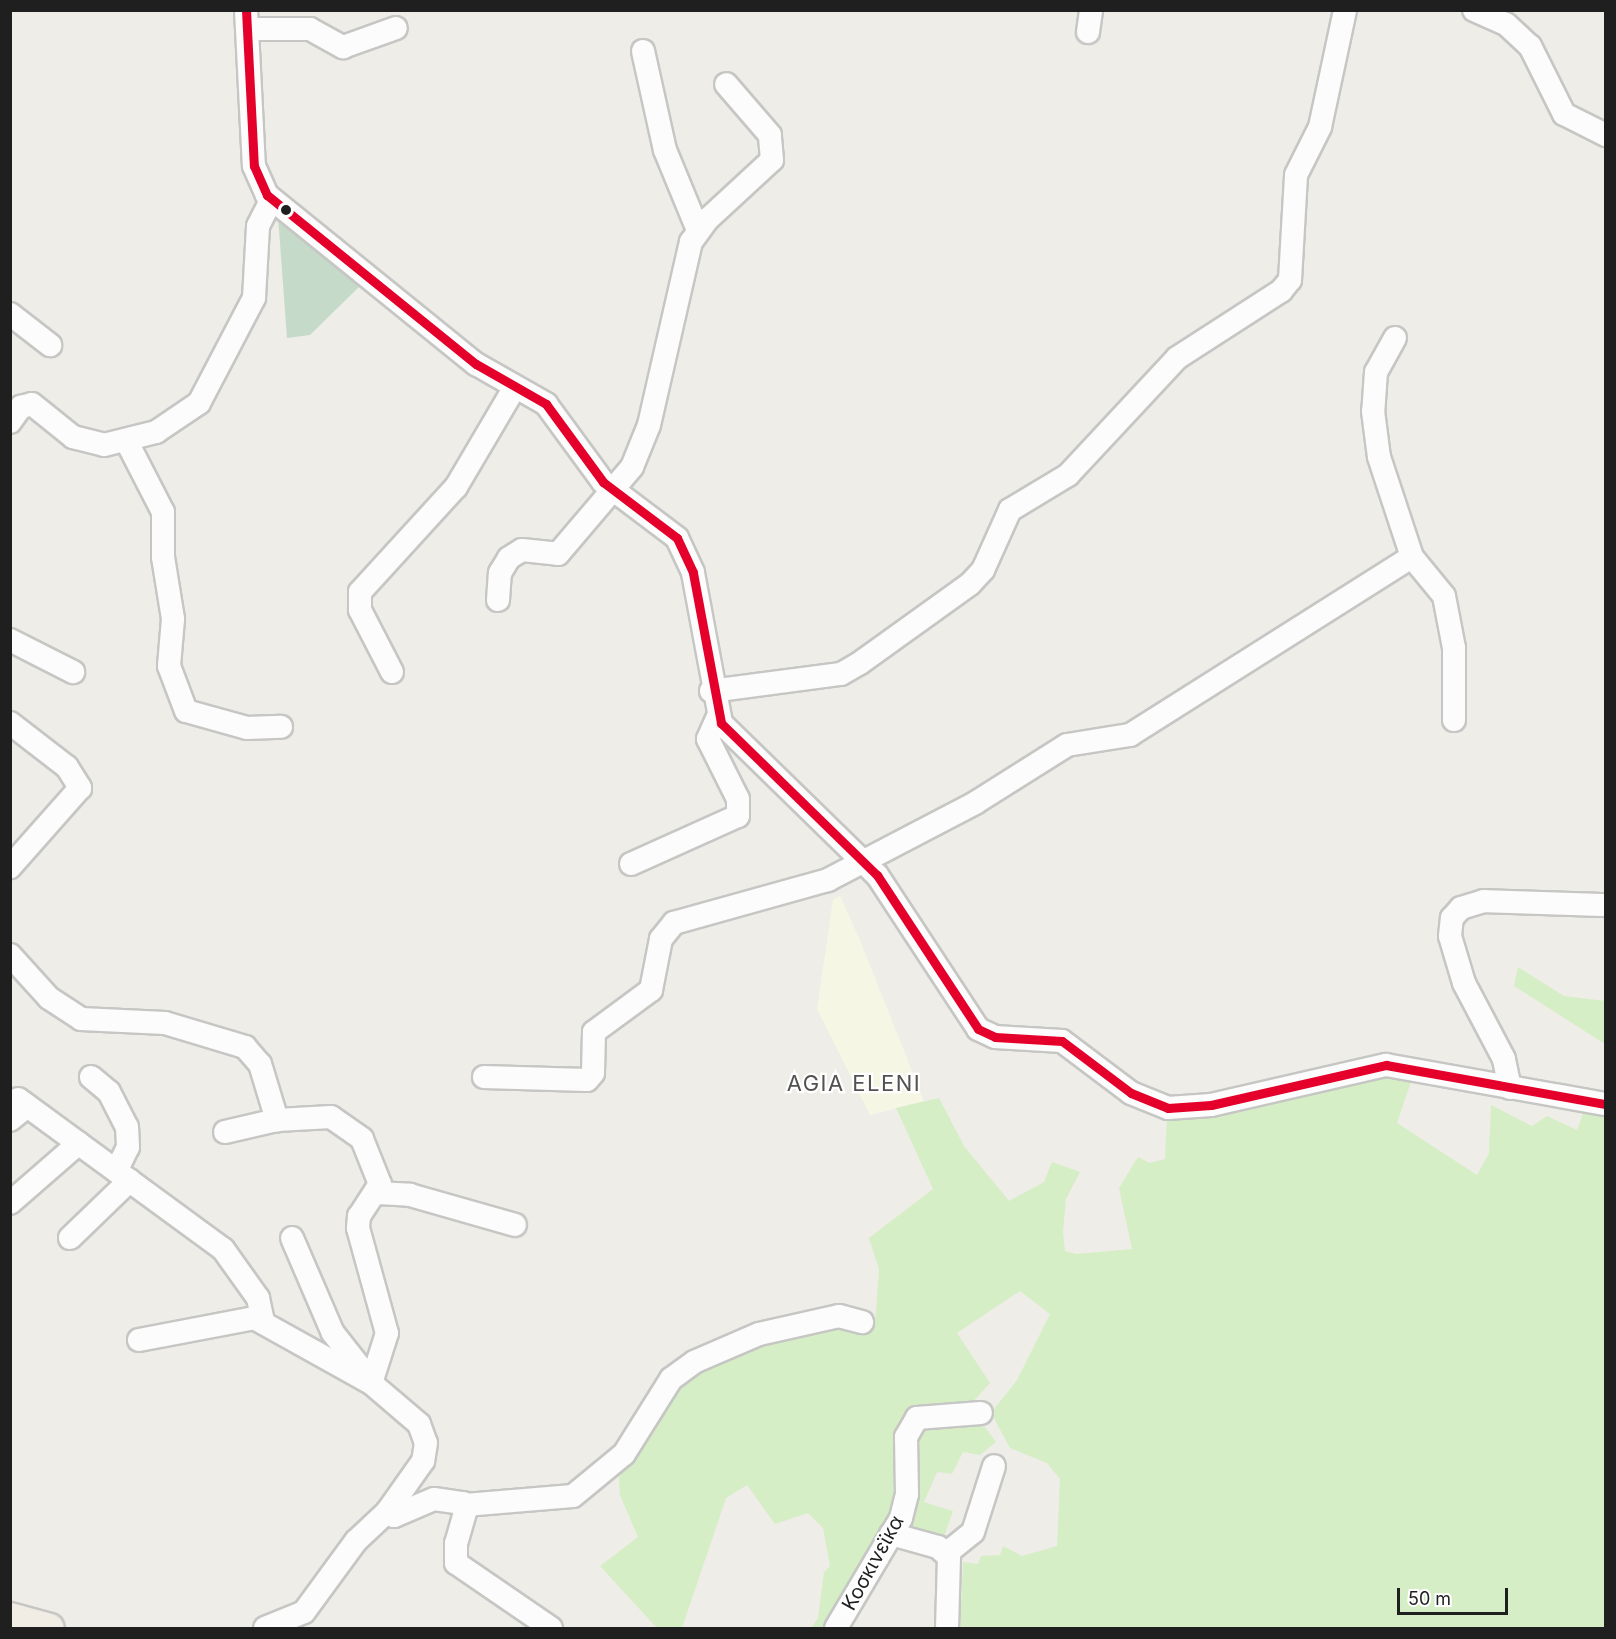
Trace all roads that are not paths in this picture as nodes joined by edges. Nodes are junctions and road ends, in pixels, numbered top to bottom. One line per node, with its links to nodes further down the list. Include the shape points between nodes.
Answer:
1 (1345, 10): 22 (street, via 1320,127 1296,175 1290,280 1281,291 1177,358 1068,475 1010,510 983,570 969,584 860,663 841,674)
2 (1474, 10): 7 (street, via 1506,24 1530,46 1564,114)
3 (248, 20): 4 (street, via 310,28 343,46); 8 (street, via 254,166)
4 (396, 28)
5 (642, 51): 9 (street, via 665,150)
6 (726, 84): 9 (street, via 770,135 772,160)
7 (1605, 135)
8 (271, 200): 13 (street, via 432,330); 15 (street, via 258,226 254,298 210,389 173,424)
9 (698, 230): 16 (street, via 643,443 632,467)
10 (10, 314): 12 (street)
11 (1395, 338): 17 (street, via 1376,372 1373,411 1379,457)
12 (50, 345)
13 (515, 387): 16 (street, via 551,409); 21 (street, via 456,487 360,592 360,610)
14 (10, 422): 15 (street, via 21,407 32,404 73,437 104,445)
15 (127, 442): 26 (street, via 163,512 162,557 173,619 169,666 186,711 252,729)
16 (612, 491): 18 (street, via 558,554 522,550 509,558 500,573); 22 (street, via 681,543 695,584)
17 (1412, 557): 24 (street, via 1444,596 1454,648); 27 (street, via 1146,726 1115,738 1067,745 975,803)
18 (498, 600)
19 (10, 640): 20 (street)
20 (73, 672)
21 (392, 672)
22 (711, 691): 23 (street)
23 (718, 717): 27 (street, via 739,746); 28 (street, via 708,739 738,799 738,816)
24 (1454, 720)
25 (10, 723): 29 (street, via 67,767 80,788)
26 (281, 727)
27 (864, 861): 33 (street, via 802,890 674,923 662,939 651,990 594,1032 593,1073 587,1080); 34 (street, via 903,911 972,1024 995,1037 1062,1041 1152,1104 1200,1107 1376,1065 1418,1068)
28 (631, 864)
29 (10, 867)
30 (1605, 905): 34 (street, via 1484,902 1461,908 1452,918 1450,936 1464,983 1504,1059)
31 (10, 955): 37 (street, via 49,998 81,1019 155,1022 245,1047 260,1064)
32 (91, 1077): 40 (street, via 119,1105 127,1127)
33 (484, 1077)
34 (1510, 1089): 35 (street)
35 (1605, 1104)
36 (19, 1108): 39 (street)
37 (277, 1120): 38 (street); 41 (street, via 331,1117 353,1127 378,1174)
38 (225, 1132)
39 (79, 1143): 40 (street); 42 (street)
40 (123, 1175): 44 (street); 46 (street, via 232,1258 258,1298)
41 (377, 1193): 43 (street, via 427,1199); 49 (street, via 357,1224 387,1333)
42 (10, 1203)
43 (515, 1225)
44 (70, 1238)
45 (292, 1238): 49 (street, via 333,1333)
46 (263, 1321): 48 (street, via 238,1319); 49 (street)
47 (862, 1322): 52 (street, via 839,1316 759,1334 694,1362 671,1379 624,1454 573,1496)
48 (139, 1340)
49 (371, 1383): 53 (street, via 419,1424 426,1443 423,1461)
50 (981, 1413): 54 (street, Κοσκινεϊκα, via 917,1418 906,1437 907,1494)
51 (994, 1466): 55 (street, via 973,1532)
52 (465, 1505): 53 (street, via 434,1499 394,1516); 59 (street, via 456,1563)
53 (387, 1512): 58 (street, via 356,1541 303,1612)
54 (891, 1534): 55 (street); 60 (street, Κοσκινεϊκα)
55 (946, 1553): 61 (street)
56 (10, 1617): 57 (main road)
57 (45, 1628)
58 (265, 1629)
59 (551, 1629)
60 (836, 1629)
61 (947, 1629)

